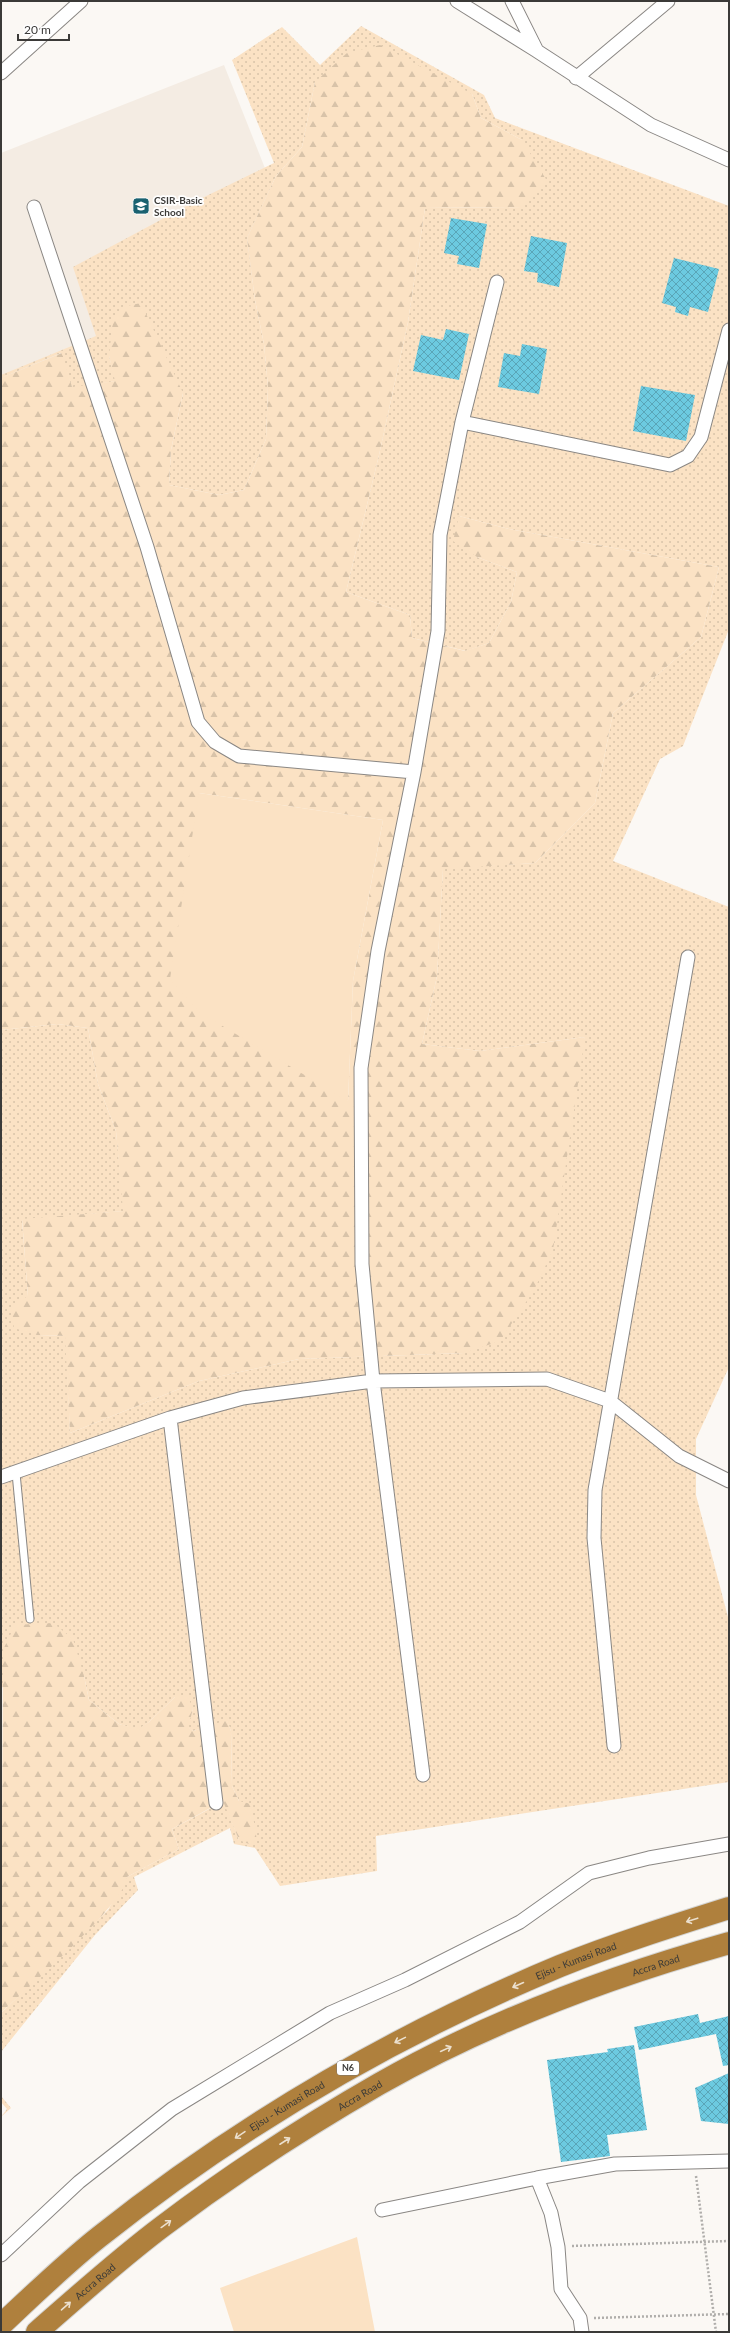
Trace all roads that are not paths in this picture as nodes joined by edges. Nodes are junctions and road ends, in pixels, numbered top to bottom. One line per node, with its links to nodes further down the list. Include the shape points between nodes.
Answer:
1 (81, 1): 6 (street)
2 (457, 1): 5 (street)
3 (512, 1): 5 (street)
4 (668, 1): 7 (street)
5 (537, 51): 7 (street)
6 (1, 73)
7 (576, 78): 8 (street, via 652,125)
8 (729, 160)
9 (34, 207): 13 (street, via 147,546 198,722 215,742 239,756)
10 (497, 282): 12 (street)
11 (729, 330): 12 (street, via 701,437 688,456 670,466)
12 (462, 422): 13 (street, via 440,535 438,631)
13 (414, 772): 15 (street, via 378,952 361,1068 362,1264)
14 (688, 957): 16 (street)
15 (373, 1382): 16 (street, via 547,1380); 17 (street, via 243,1398); 23 (street)
16 (610, 1400): 20 (street, via 679,1456); 22 (street, via 595,1490 594,1538)
17 (170, 1418): 18 (street); 24 (street)
18 (16, 1473): 19 (street); 21 (lane)
19 (1, 1477)
20 (729, 1482)
21 (30, 1619)
22 (614, 1746)
23 (423, 1775)
24 (216, 1803)
25 (729, 1844): 31 (street, via 649,1858 589,1873 520,1922 405,1980 330,2013 172,2109 79,2182)
26 (729, 1908): 32 (highway, Ejisu - Kumasi Road / N6, one-way to 32, via 644,1935 561,1966 372,2054 277,2110 163,2188 97,2238)
27 (729, 1943): 33 (highway, Accra Road, one-way to 27, via 162,2227 236,2173 379,2084 436,2054 588,1988 664,1961)
28 (729, 2161): 29 (street, via 694,2164 615,2164)
29 (537, 2178): 30 (street); 34 (street, via 550,2213 558,2246 561,2289 580,2318)
30 (382, 2210)
31 (1, 2255)
32 (8, 2318)
33 (37, 2332)
34 (582, 2332)

